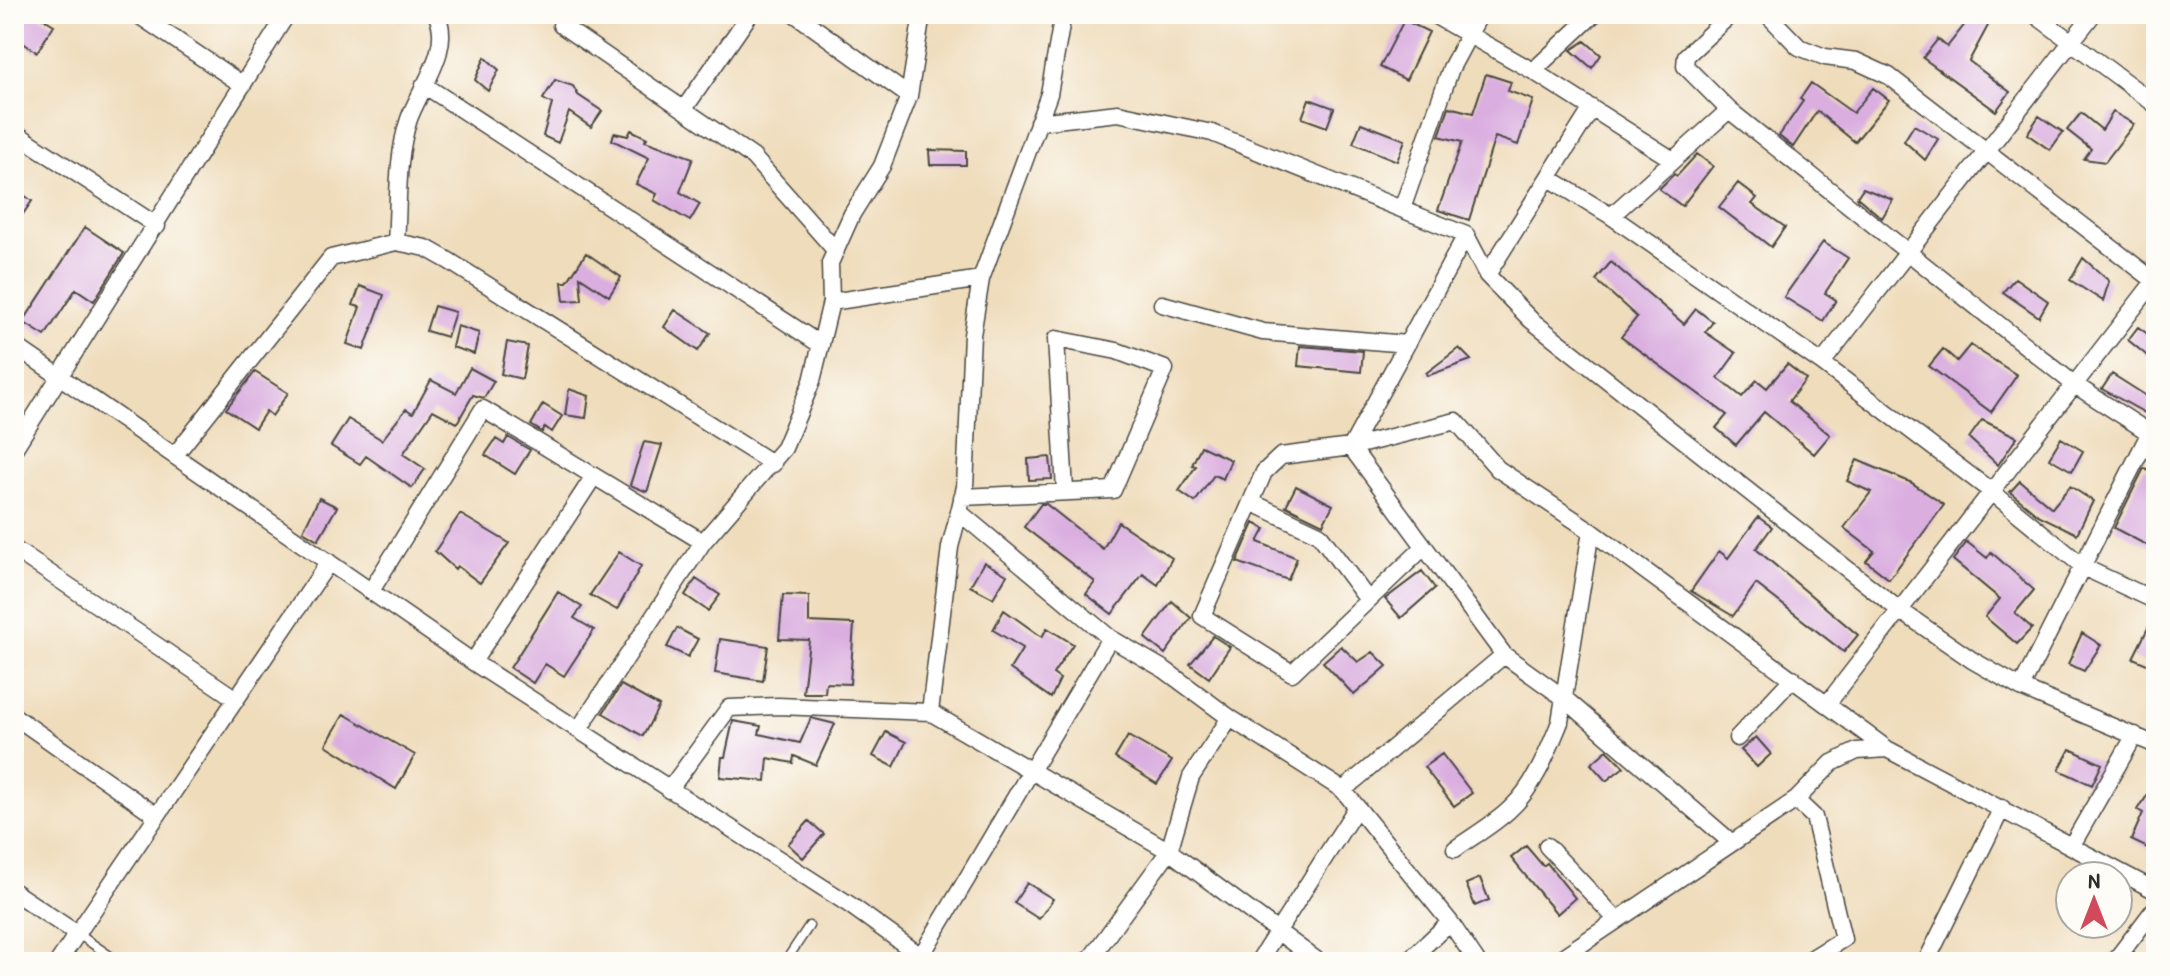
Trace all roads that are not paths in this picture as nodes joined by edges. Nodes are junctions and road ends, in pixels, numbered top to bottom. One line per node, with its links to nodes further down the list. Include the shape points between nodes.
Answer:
1 (137, 14): 19 (street)
2 (287, 14): 19 (street)
3 (436, 14): 20 (street, via 442,25 440,49)
4 (569, 14): 24 (street, via 561,25)
5 (750, 14): 24 (street)
6 (795, 14): 21 (street)
7 (922, 14): 21 (street)
8 (1063, 14): 26 (street, via 1049,94)
9 (1432, 14): 16 (street)
10 (1480, 14): 16 (street)
11 (1594, 14): 18 (street)
12 (1731, 14): 25 (street, via 1686,56 1685,66)
13 (1767, 14): 28 (street, via 1799,47 1856,61 1889,76)
14 (2034, 14): 17 (street)
15 (2093, 14): 17 (street)
16 (1468, 35): 18 (street); 31 (street, via 1451,68)
17 (2070, 43): 22 (street); 28 (street)
18 (1533, 71): 23 (street)
19 (243, 85): 33 (street)
20 (424, 85): 35 (street, via 402,148); 45 (street)
21 (909, 96): 36 (street, via 882,166)
22 (2156, 105)
23 (1592, 108): 29 (street); 30 (street)
24 (684, 109): 36 (street, via 753,157)
25 (1729, 110): 29 (street); 37 (street)
26 (1038, 122): 31 (street, via 1118,113 1212,133); 39 (street)
27 (14, 132): 33 (street)
28 (1988, 149): 37 (street); 40 (street)
29 (1673, 160): 32 (street)
30 (1549, 178): 32 (street); 38 (street)
31 (1402, 209): 34 (street)
32 (1611, 216): 46 (street)
33 (157, 226): 47 (street)
34 (1466, 235): 38 (street); 43 (street)
35 (396, 242): 52 (street, via 331,258); 53 (street, via 426,248 449,261)
36 (836, 251): 41 (street, via 830,263)
37 (1907, 254): 46 (street); 48 (street)
38 (1487, 275): 68 (street, via 1531,320)
39 (981, 279): 41 (street); 58 (street)
40 (2156, 281): 48 (street)
41 (831, 302): 45 (street)
42 (1162, 304): 43 (street, via 1263,332)
43 (1407, 344): 50 (street)
44 (14, 345): 47 (street)
45 (821, 345): 53 (street, via 812,381)
46 (1822, 363): 56 (street)
47 (60, 380): 51 (street); 52 (street)
48 (2075, 385): 49 (street); 56 (street)
49 (2153, 436): 64 (street, via 2096,537)
50 (1351, 447): 57 (street, via 1281,456 1264,472); 59 (street, via 1456,421 1498,469); 61 (street)
51 (14, 449)
52 (175, 455): 63 (street)
53 (773, 464): 60 (street)
54 (594, 476): 60 (street); 65 (street, via 483,409); 71 (street)
55 (1065, 490): 55 (street, via 1113,490 1165,369 1117,351 1056,339); 58 (street)
56 (1992, 492): 64 (street); 68 (street)
57 (1251, 502): 66 (street, via 1319,534); 66 (street, via 1202,616 1292,673)
58 (960, 504): 69 (street); 77 (street)
59 (1591, 531): 72 (street); 74 (street)
60 (703, 542): 80 (street)
61 (1423, 548): 66 (street); 70 (street)
62 (14, 549): 75 (street)
63 (329, 562): 65 (street); 75 (street)
64 (2085, 568): 67 (street); 73 (street)
65 (371, 591): 71 (street)
66 (1368, 600)
67 (2156, 601)
68 (1898, 609): 73 (street); 76 (street)
69 (1110, 638): 79 (street); 85 (street)
70 (1504, 655): 74 (street); 87 (street)
71 (473, 662): 80 (street)
72 (1793, 678): 76 (street); 82 (street)
73 (2021, 688): 81 (street)
74 (1564, 698): 92 (street); 95 (street, via 1560,722 1533,780 1511,808)
75 (236, 699): 91 (street)
76 (1828, 703): 84 (street)
77 (930, 712): 85 (street); 86 (street, via 729,708)
78 (14, 716): 91 (street)
79 (1230, 718): 87 (street); 96 (street, via 1191,777)
80 (579, 729): 86 (street)
81 (2135, 735): 83 (street); 93 (street)
82 (1737, 738)
83 (2156, 745)
84 (1887, 749): 88 (street, via 1857,751 1832,763); 90 (street)
85 (1031, 772): 96 (street); 105 (street)
86 (669, 790): 105 (street)
87 (1343, 790): 89 (street)
88 (1796, 800): 92 (street); 115 (street, via 1814,817 1843,939)
89 (1357, 807): 101 (street); 103 (street)
90 (2002, 808): 93 (street); 116 (street)
91 (157, 816): 104 (street)
92 (1732, 843): 100 (street)
93 (2072, 845): 97 (street)
94 (1547, 846): 100 (street)
95 (1455, 849)
96 (1169, 851): 103 (street); 109 (street)
97 (2156, 891)
98 (14, 892): 104 (street)
99 (2156, 907): 117 (street)
100 (1616, 919): 114 (street)
101 (1450, 922): 112 (street); 113 (street)
102 (809, 926): 108 (lane)
103 (1278, 932): 110 (street); 111 (street)
104 (77, 934): 106 (street); 107 (lane)
105 (925, 959)
106 (58, 962)
107 (119, 962)
108 (785, 962)
109 (1088, 962)
110 (1258, 962)
111 (1319, 962)
112 (1407, 962)
113 (1477, 962)
114 (1555, 962)
115 (1806, 962)
116 (1926, 962)
117 (2114, 962)

